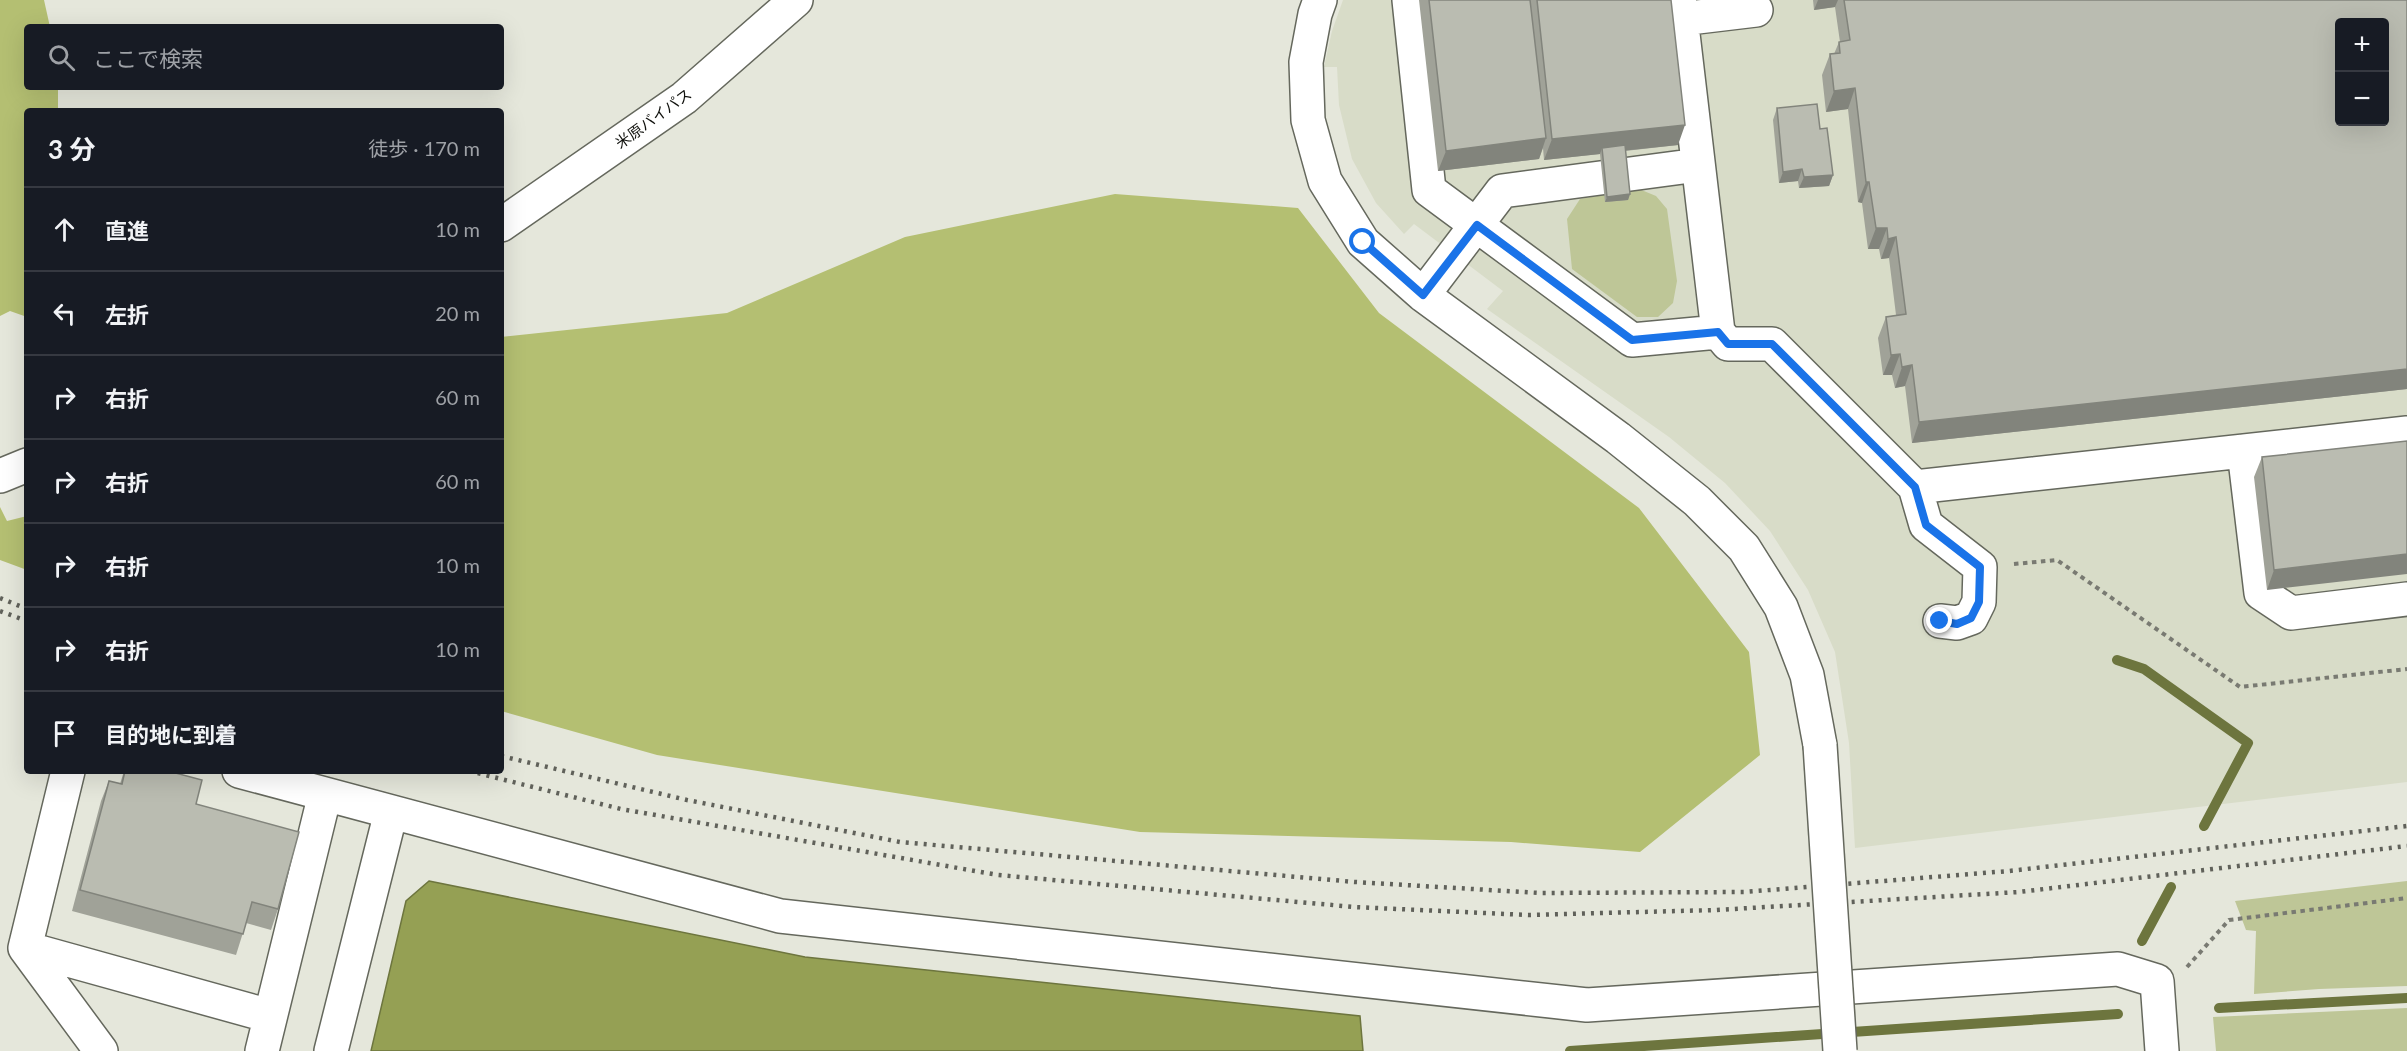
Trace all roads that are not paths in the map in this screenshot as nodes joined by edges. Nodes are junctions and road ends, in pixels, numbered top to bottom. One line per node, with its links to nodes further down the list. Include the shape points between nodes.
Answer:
1 (796, 0): 7 (main road, 米原バイパス, via 684,98)
2 (1320, 0): 9 (main road, via 1306,62 1308,120 1325,181 1363,242)
3 (1409, 0): 8 (main road, via 1430,190)
4 (1680, 10): 5 (main road); 6 (main road)
5 (1756, 10)
6 (1698, 165): 8 (main road, via 1502,191); 10 (main road)
7 (504, 223)
8 (1477, 225): 9 (main road); 10 (main road, via 1632,340)
9 (1423, 295): 27 (main road, bridge, via 1697,501 1744,548 1781,607 1807,675 1820,745)
10 (1718, 332): 15 (main road, via 1728,344 1772,344)
11 (2407, 433): 12 (main road)
12 (2244, 451): 15 (main road); 16 (main road, via 2261,593 2291,613)
13 (24, 466): 14 (main road)
14 (0, 476)
15 (1915, 487): 17 (main road, via 1926,525 1980,567 1979,602 1971,618 1957,624)
16 (2407, 599)
17 (1940, 621)
18 (67, 774): 22 (main road)
19 (250, 774): 20 (main road)
20 (325, 794): 21 (main road); 23 (main road)
21 (391, 812): 26 (main road); 28 (main road, via 780,916 1587,1005 2118,969 2157,981)
22 (25, 948): 23 (main road); 24 (main road)
23 (270, 1016): 25 (main road)
24 (101, 1051)
25 (262, 1051)
26 (331, 1051)
27 (1840, 1051)
28 (2162, 1051)

